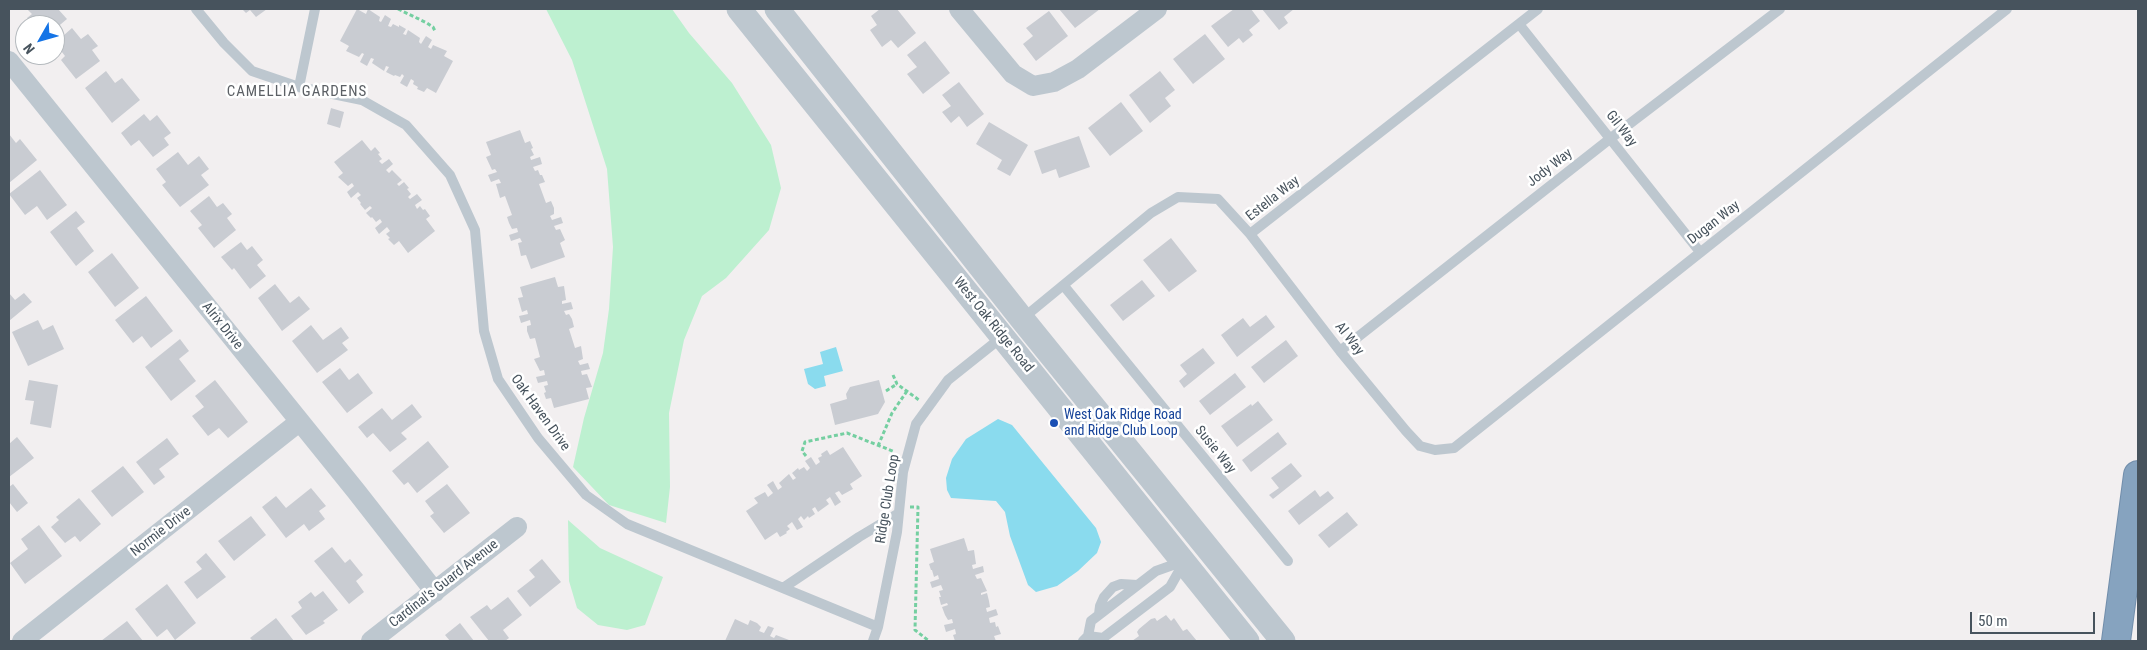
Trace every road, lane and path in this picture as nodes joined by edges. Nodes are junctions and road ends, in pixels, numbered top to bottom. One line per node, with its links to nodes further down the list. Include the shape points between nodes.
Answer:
1 (196, 9): 14 (lane, Oak Haven Drive, via 252,71)
2 (315, 9): 14 (lane)
3 (398, 9): 12 (path, via 427,23)
4 (739, 9): 20 (street, West Oak Ridge Road)
5 (777, 9): 19 (street, West Oak Ridge Road)
6 (959, 9): 7 (street, via 1013,74 1033,86 1054,82 1078,69)
7 (1157, 9)
8 (1538, 9): 11 (lane, Estella Way)
9 (1780, 9): 15 (lane, Jody Way)
10 (2007, 9): 17 (lane, Dugan Way)
11 (1519, 24): 15 (lane, Gil Way); 16 (lane, Estella Way)
12 (435, 31)
13 (9, 61): 27 (street, Alrix Drive)
14 (299, 86): 37 (lane, Oak Haven Drive, via 362,100 377,108 406,126 450,175 475,230 484,331 498,379 538,438 586,495 627,524)
15 (1611, 138): 17 (lane, Gil Way); 21 (lane, Jody Way)
16 (1250, 234): 18 (lane, Estella Way, via 1218,199 1178,197 1151,213); 21 (lane, Al Way)
17 (1700, 252): 29 (lane, Dugan Way, via 1454,448)
18 (1064, 286): 19 (lane, Estella Way); 36 (lane, Susie Way)
19 (1022, 319): 20 (street); 46 (street, West Oak Ridge Road)
20 (1003, 336): 26 (lane, Ridge Club Loop, via 948,380); 35 (street, West Oak Ridge Road)
21 (1340, 351): 29 (lane, Al Way, via 1420,446)
22 (893, 375): 23 (path)
23 (897, 384): 24 (path); 25 (path)
24 (886, 391)
25 (907, 391): 26 (path); 28 (path, via 892,414)
26 (928, 407): 31 (lane, Ridge Club Loop, via 916,424)
27 (299, 422): 38 (street, Alrix Drive); 41 (street, Normie Drive)
28 (878, 446): 30 (path, via 847,433 806,442 802,451); 31 (path)
29 (1435, 450)
30 (806, 456)
31 (907, 457): 33 (lane, Ridge Club Loop)
32 (2138, 475): 47 (highway)
33 (899, 510): 37 (lane); 39 (lane, Ridge Club Loop); 44 (path, via 918,508 915,630)
34 (517, 527): 38 (street, Cardinal's Guard Avenue)
35 (1184, 561): 40 (lane, via 1156,571 1099,614 1091,621); 40 (lane, via 1170,588 1104,638); 45 (street, West Oak Ridge Road)
36 (1288, 561)
37 (783, 588): 39 (lane, Oak Haven Drive)
38 (435, 592): 42 (street, Cardinal's Guard Avenue)
39 (878, 627): 43 (lane, Ridge Club Loop)
40 (1084, 640)
41 (22, 641)
42 (371, 641)
43 (873, 641)
44 (929, 641)
45 (1247, 641)
46 (1283, 641)
47 (2116, 641)

